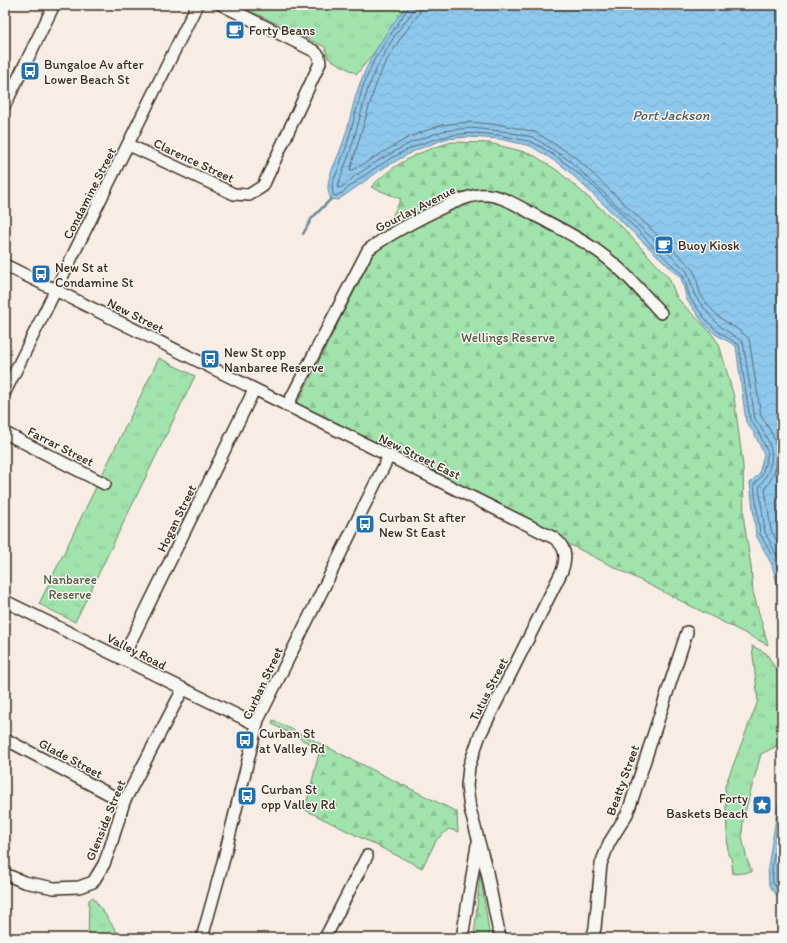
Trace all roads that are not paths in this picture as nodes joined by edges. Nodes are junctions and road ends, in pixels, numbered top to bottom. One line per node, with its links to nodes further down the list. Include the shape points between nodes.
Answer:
1 (54, 5): 4 (street)
2 (197, 5): 5 (street, Condamine Street)
3 (222, 5): 5 (street, Clarence Street, via 314,51 319,56 320,63 263,186 249,195 234,194)
4 (5, 105)
5 (129, 145): 7 (street, Condamine Street)
6 (5, 265): 7 (street, New Street)
7 (56, 290): 9 (street, New Street); 10 (street, Condamine Street)
8 (661, 313): 11 (street, Gourlay Avenue, via 632,280 597,250 516,204 499,197 479,195 443,208 381,240 368,250)
9 (254, 390): 11 (street, New Street East); 18 (street, Hogan Street)
10 (5, 392)
11 (287, 406): 13 (street, New Street East)
12 (5, 433): 14 (street, Farrar Street)
13 (389, 456): 15 (street, New Street East, via 554,538 562,545); 20 (street, Curban Street)
14 (104, 484)
15 (565, 555): 23 (street, Tutus Street, via 562,571 472,755 468,786 470,809)
16 (5, 601): 18 (street, Valley Road)
17 (687, 632): 30 (street, Beatty Street, via 629,808 603,854)
18 (122, 659): 19 (street, Valley Road)
19 (183, 689): 20 (street, Valley Road); 22 (street, Glenside Street)
20 (257, 725): 26 (street, Curban Street)
21 (5, 739): 22 (street, Glade Street)
22 (124, 802): 25 (street, Glenside Street, via 104,864 93,882 79,887 54,888 24,882)
23 (478, 843): 28 (street); 29 (street, Tutus Street, via 487,872)
24 (367, 856): 27 (street)
25 (5, 874)
26 (202, 938)
27 (325, 938)
28 (462, 938)
29 (500, 938)
30 (592, 938)

